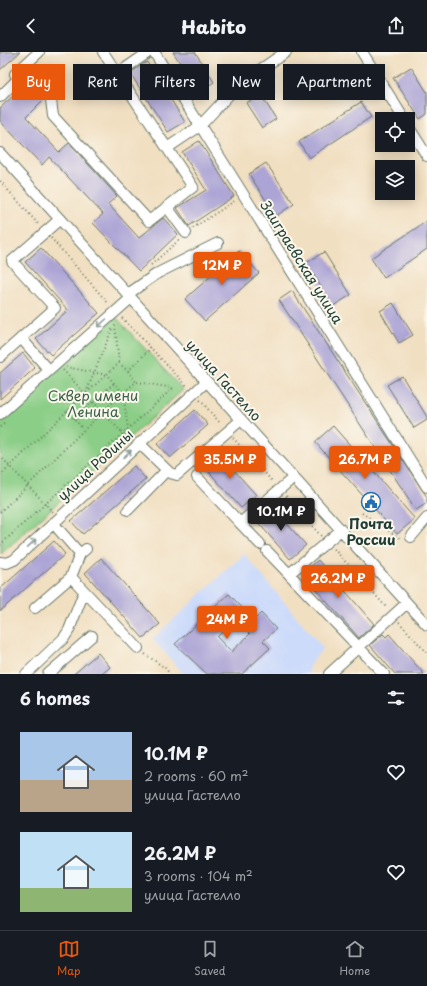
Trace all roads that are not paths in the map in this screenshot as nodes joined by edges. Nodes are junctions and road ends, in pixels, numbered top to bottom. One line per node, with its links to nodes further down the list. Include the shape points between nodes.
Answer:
1 (39, 52): 9 (street)
2 (103, 52): 7 (street)
3 (149, 52): 8 (street)
4 (154, 52): 13 (street, Заиграевская улица)
5 (286, 52): 13 (street, via 239,84)
6 (362, 52): 12 (street)
7 (111, 64)
8 (132, 64)
9 (0, 88)
10 (132, 96): 15 (street)
11 (0, 97): 18 (street, via 26,71 50,92 53,116 149,221)
12 (400, 112)
13 (200, 126): 15 (street); 33 (street, Заиграевская улица)
14 (415, 137): 17 (street)
15 (167, 148): 18 (street, via 193,187)
16 (0, 153): 19 (street, улица Гастелло)
17 (427, 156)
18 (167, 207): 20 (street)
19 (60, 219): 22 (street, улица Гастелло); 23 (street, via 12,261 55,308)
20 (186, 233)
21 (218, 243): 22 (street, via 158,273)
22 (130, 296): 25 (street, one-way to 25); 26 (street, улица Гастелло)
23 (21, 338): 24 (street); 25 (street)
24 (0, 357)
25 (57, 367): 27 (street)
26 (206, 382): 28 (street, улица Гастелло); 29 (street, улица Родины)
27 (0, 414)
28 (241, 420): 30 (street, via 181,474 174,475); 32 (street, улица Гастелло)
29 (137, 444): 30 (street); 36 (street, улица Родины, one-way to 29)
30 (167, 470): 34 (street)
31 (197, 477): 37 (street)
32 (293, 478): 37 (street); 38 (street, улица Гастелло)
33 (427, 487)
34 (128, 510)
35 (427, 518): 39 (street)
36 (55, 520): 40 (street, улица Родины, one-way to 36, via 14,560); 42 (street, via 83,552)
37 (240, 523): 41 (street)
38 (341, 530): 41 (street); 44 (street, улица Гастелло)
39 (411, 536)
40 (0, 562)
41 (289, 574): 48 (street)
42 (72, 577): 43 (street); 45 (street)
43 (84, 592): 49 (street); 50 (street, via 64,638)
44 (407, 603): 46 (street, улица Гастелло); 48 (street)
45 (35, 608)
46 (427, 625)
47 (92, 636): 51 (street)
48 (358, 647): 52 (street); 53 (street)
49 (138, 648)
50 (26, 674)
51 (48, 674)
52 (329, 674)
53 (384, 674)

